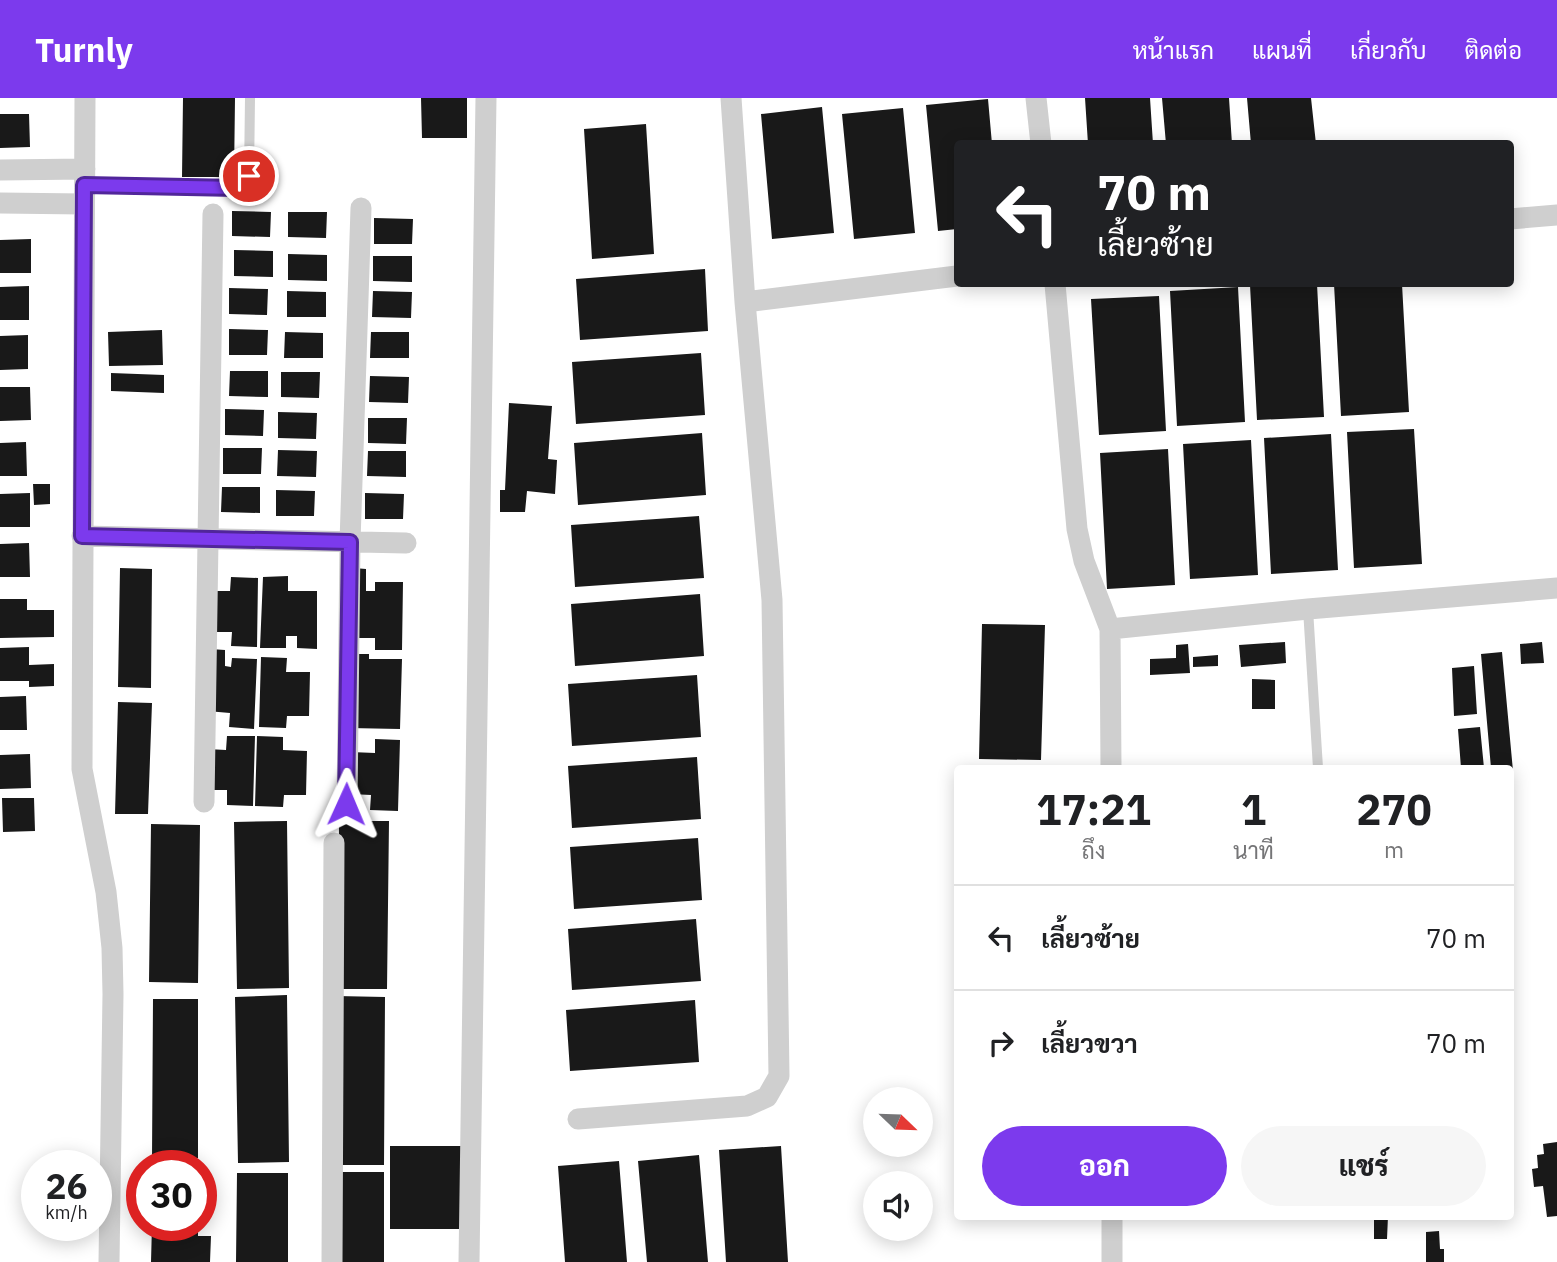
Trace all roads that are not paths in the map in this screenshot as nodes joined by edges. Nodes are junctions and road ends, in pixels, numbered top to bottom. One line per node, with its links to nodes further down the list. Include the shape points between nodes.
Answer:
1 (85, 98): 8 (street)
2 (250, 98): 8 (lane, via 246,184 238,188)
3 (486, 98): 33 (street)
4 (731, 98): 16 (street)
5 (1036, 98): 6 (street)
6 (1041, 140)
7 (0, 170): 8 (street)
8 (84, 186): 9 (street); 17 (street)
9 (0, 203)
10 (361, 208): 19 (street)
11 (214, 214): 18 (street)
12 (1557, 215): 13 (street)
13 (1514, 219)
14 (954, 276): 16 (street)
15 (1055, 287): 23 (street, via 1077,529)
16 (745, 302): 29 (street, via 772,600 779,1076 767,1097 747,1106)
17 (82, 536): 18 (street); 31 (street, via 82,769 112,948)
18 (209, 539): 19 (street); 26 (street)
19 (350, 542): 20 (street); 27 (street)
20 (406, 543)
21 (1557, 588): 22 (street)
22 (1308, 609): 23 (street); 25 (lane)
23 (1110, 629): 24 (street)
24 (1111, 765)
25 (1318, 765)
26 (204, 802)
27 (346, 804)
28 (334, 842): 32 (street)
29 (578, 1119)
30 (1112, 1220): 34 (street)
31 (109, 1262)
32 (332, 1262)
33 (469, 1262)
34 (1112, 1262)

